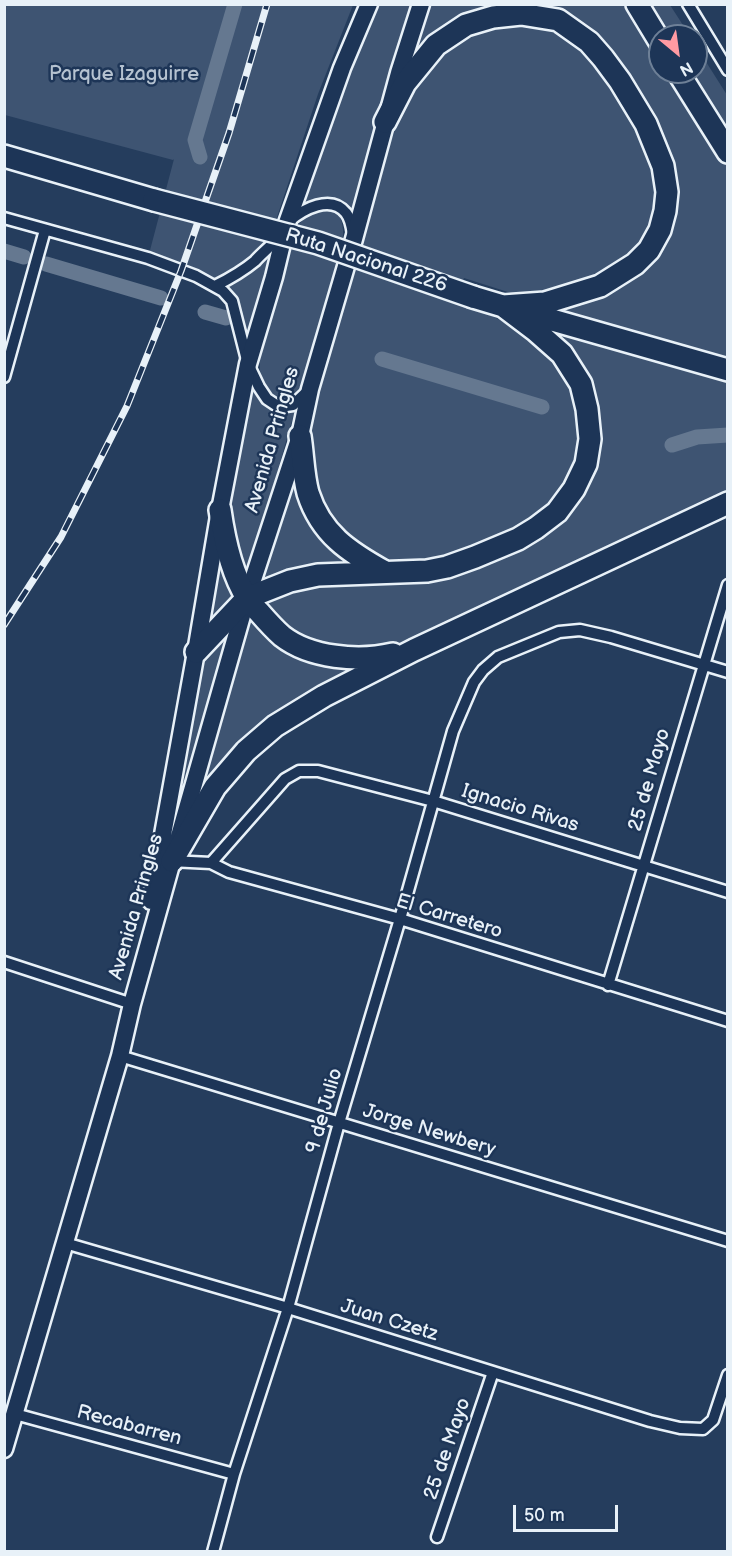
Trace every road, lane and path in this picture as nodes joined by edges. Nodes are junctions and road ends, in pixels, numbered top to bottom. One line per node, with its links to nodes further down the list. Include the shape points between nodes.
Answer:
1 (369, 4): 14 (main road, Avenida Pringles)
2 (421, 4): 10 (main road, Avenida Pringles)
3 (532, 4): 6 (highway)
4 (637, 4): 7 (highway)
5 (688, 4): 8 (street)
6 (558, 20): 10 (highway, via 522,14 493,16 466,25 436,45 405,83); 18 (highway, via 589,42 603,58 646,124 663,166 665,211 649,250 600,286 544,303)
7 (649, 24)
8 (728, 70)
9 (686, 84): 11 (highway)
10 (385, 122): 16 (main road, Avenida Pringles)
11 (728, 152)
12 (4, 156): 18 (highway, Ruta Nacional 226, bridge, via 318,243)
13 (4, 218): 15 (street)
14 (287, 223): 16 (street, via 316,205 330,203 346,213); 17 (street, via 274,243 252,263); 20 (main road, Avenida Pringles)
15 (45, 230): 17 (street, via 148,258); 19 (street)
16 (354, 239): 23 (main road, Avenida Pringles)
17 (215, 286): 20 (street, via 232,301)
18 (503, 306): 21 (highway, Ruta Nacional 226); 27 (highway, via 562,354 581,384 590,440 586,464 557,512 518,539 427,572)
19 (10, 337): 22 (street)
20 (248, 364): 23 (street, via 267,399 279,407 293,405); 26 (main road, Avenida Pringles)
21 (728, 370)
22 (4, 377)
23 (310, 389): 24 (main road, Avenida Pringles)
24 (300, 436): 27 (highway, via 308,492 318,516 332,536 356,556); 29 (main road, Avenida Pringles)
25 (728, 503): 30 (highway)
26 (220, 510): 29 (highway, via 226,546); 31 (main road, Avenida Pringles)
27 (385, 572): 29 (highway, via 318,575)
28 (728, 585): 32 (street, 25 de Mayo)
29 (247, 598): 30 (highway, via 283,637 308,650 347,658); 31 (highway); 35 (main road, Avenida Pringles)
30 (414, 650): 35 (highway, via 275,726 246,751 215,787)
31 (196, 652): 35 (main road, Avenida Pringles)
32 (703, 664): 33 (street, 9 de Julio); 34 (street, 9 de Julio, via 580,630 559,632 498,657 474,682 453,731); 37 (street, 25 de Mayo)
33 (728, 672)
34 (433, 801): 36 (street, Ignacio Rivas, via 318,771 299,771 285,779); 37 (street, Ignacio Rivas); 39 (street, 9 de Julio)
35 (165, 859): 36 (street, El Carretero); 42 (main road, Avenida Pringles)
36 (211, 863): 39 (street, El Carretero, via 229,872)
37 (643, 867): 38 (street, Ignacio Rivas); 41 (street, 25 de Mayo)
38 (728, 892)
39 (400, 920): 41 (street, El Carretero); 45 (street, 9 de Julio)
40 (4, 962): 42 (street)
41 (608, 985): 43 (street, El Carretero)
42 (132, 1004): 44 (main road, Avenida Pringles)
43 (728, 1021)
44 (120, 1056): 45 (street, Jorge Newbery); 47 (main road, Avenida Pringles)
45 (339, 1123): 46 (street, Jorge Newbery); 48 (street, 9 de Julio)
46 (728, 1241)
47 (65, 1243): 48 (street, Juan Czetz); 51 (main road, Avenida Pringles)
48 (288, 1308): 49 (street, Juan Czetz); 53 (street, 9 de Julio)
49 (493, 1372): 50 (street, Juan Czetz, via 650,1421 703,1429 713,1420); 54 (street, 25 de Mayo)
50 (728, 1375)
51 (15, 1414): 52 (main road, Avenida Pringles); 53 (street, Recabarren)
52 (4, 1449)
53 (234, 1474): 55 (street, 9 de Julio)
54 (437, 1537)
55 (213, 1551)

